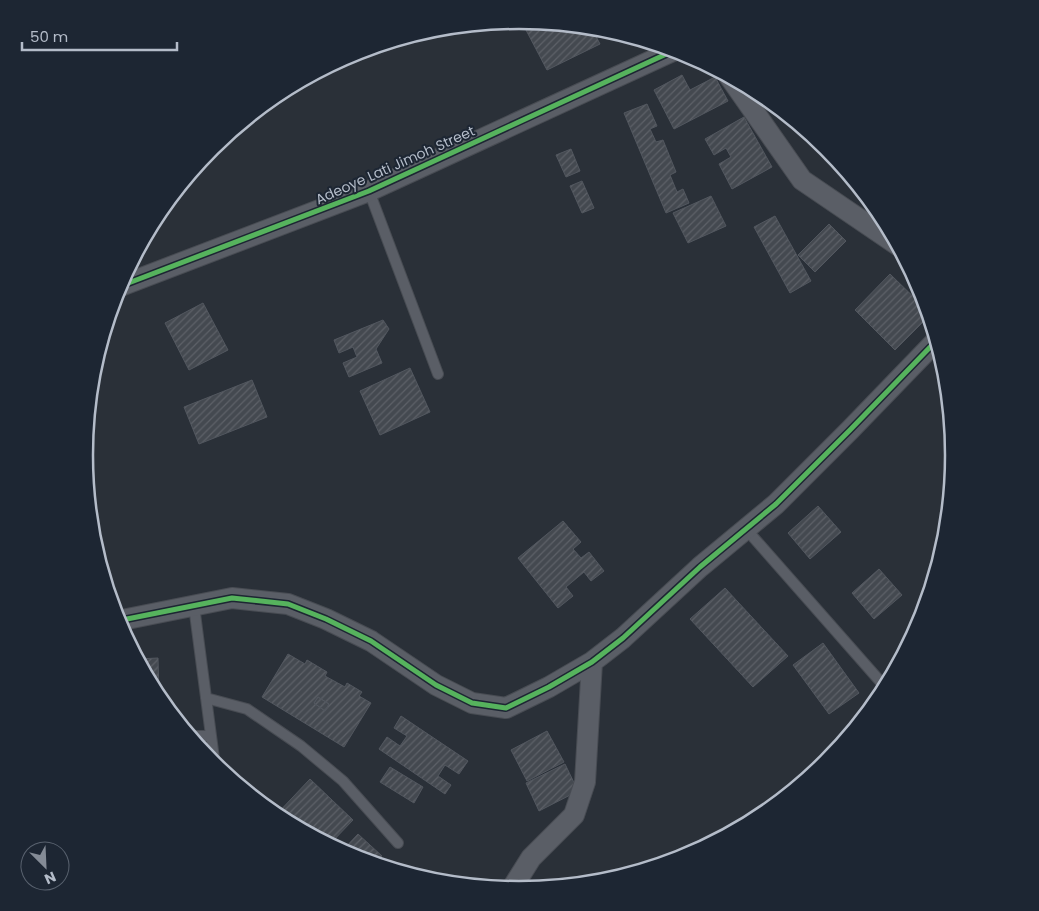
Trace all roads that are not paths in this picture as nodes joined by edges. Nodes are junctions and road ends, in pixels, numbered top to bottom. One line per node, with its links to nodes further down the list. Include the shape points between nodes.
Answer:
1 (666, 54): 3 (street, Adeoye Lati Jimoh Street)
2 (738, 89): 4 (street, via 802,180)
3 (369, 191): 5 (street, Adeoye Lati Jimoh Street); 7 (lane)
4 (886, 237)
5 (129, 284)
6 (932, 345): 8 (street, via 776,504)
7 (438, 374)
8 (746, 529): 11 (street); 12 (lane)
9 (194, 606): 10 (street); 11 (street, via 232,598 288,604 370,641 436,685 472,704 506,708); 13 (lane)
10 (125, 619)
11 (592, 662): 18 (street, via 585,782 574,815 531,858)
12 (881, 682)
13 (206, 698): 15 (lane); 17 (lane, via 247,709 301,746 343,781)
14 (198, 736): 15 (lane)
15 (211, 736): 16 (lane)
16 (213, 752)
17 (398, 843)
18 (516, 882)

